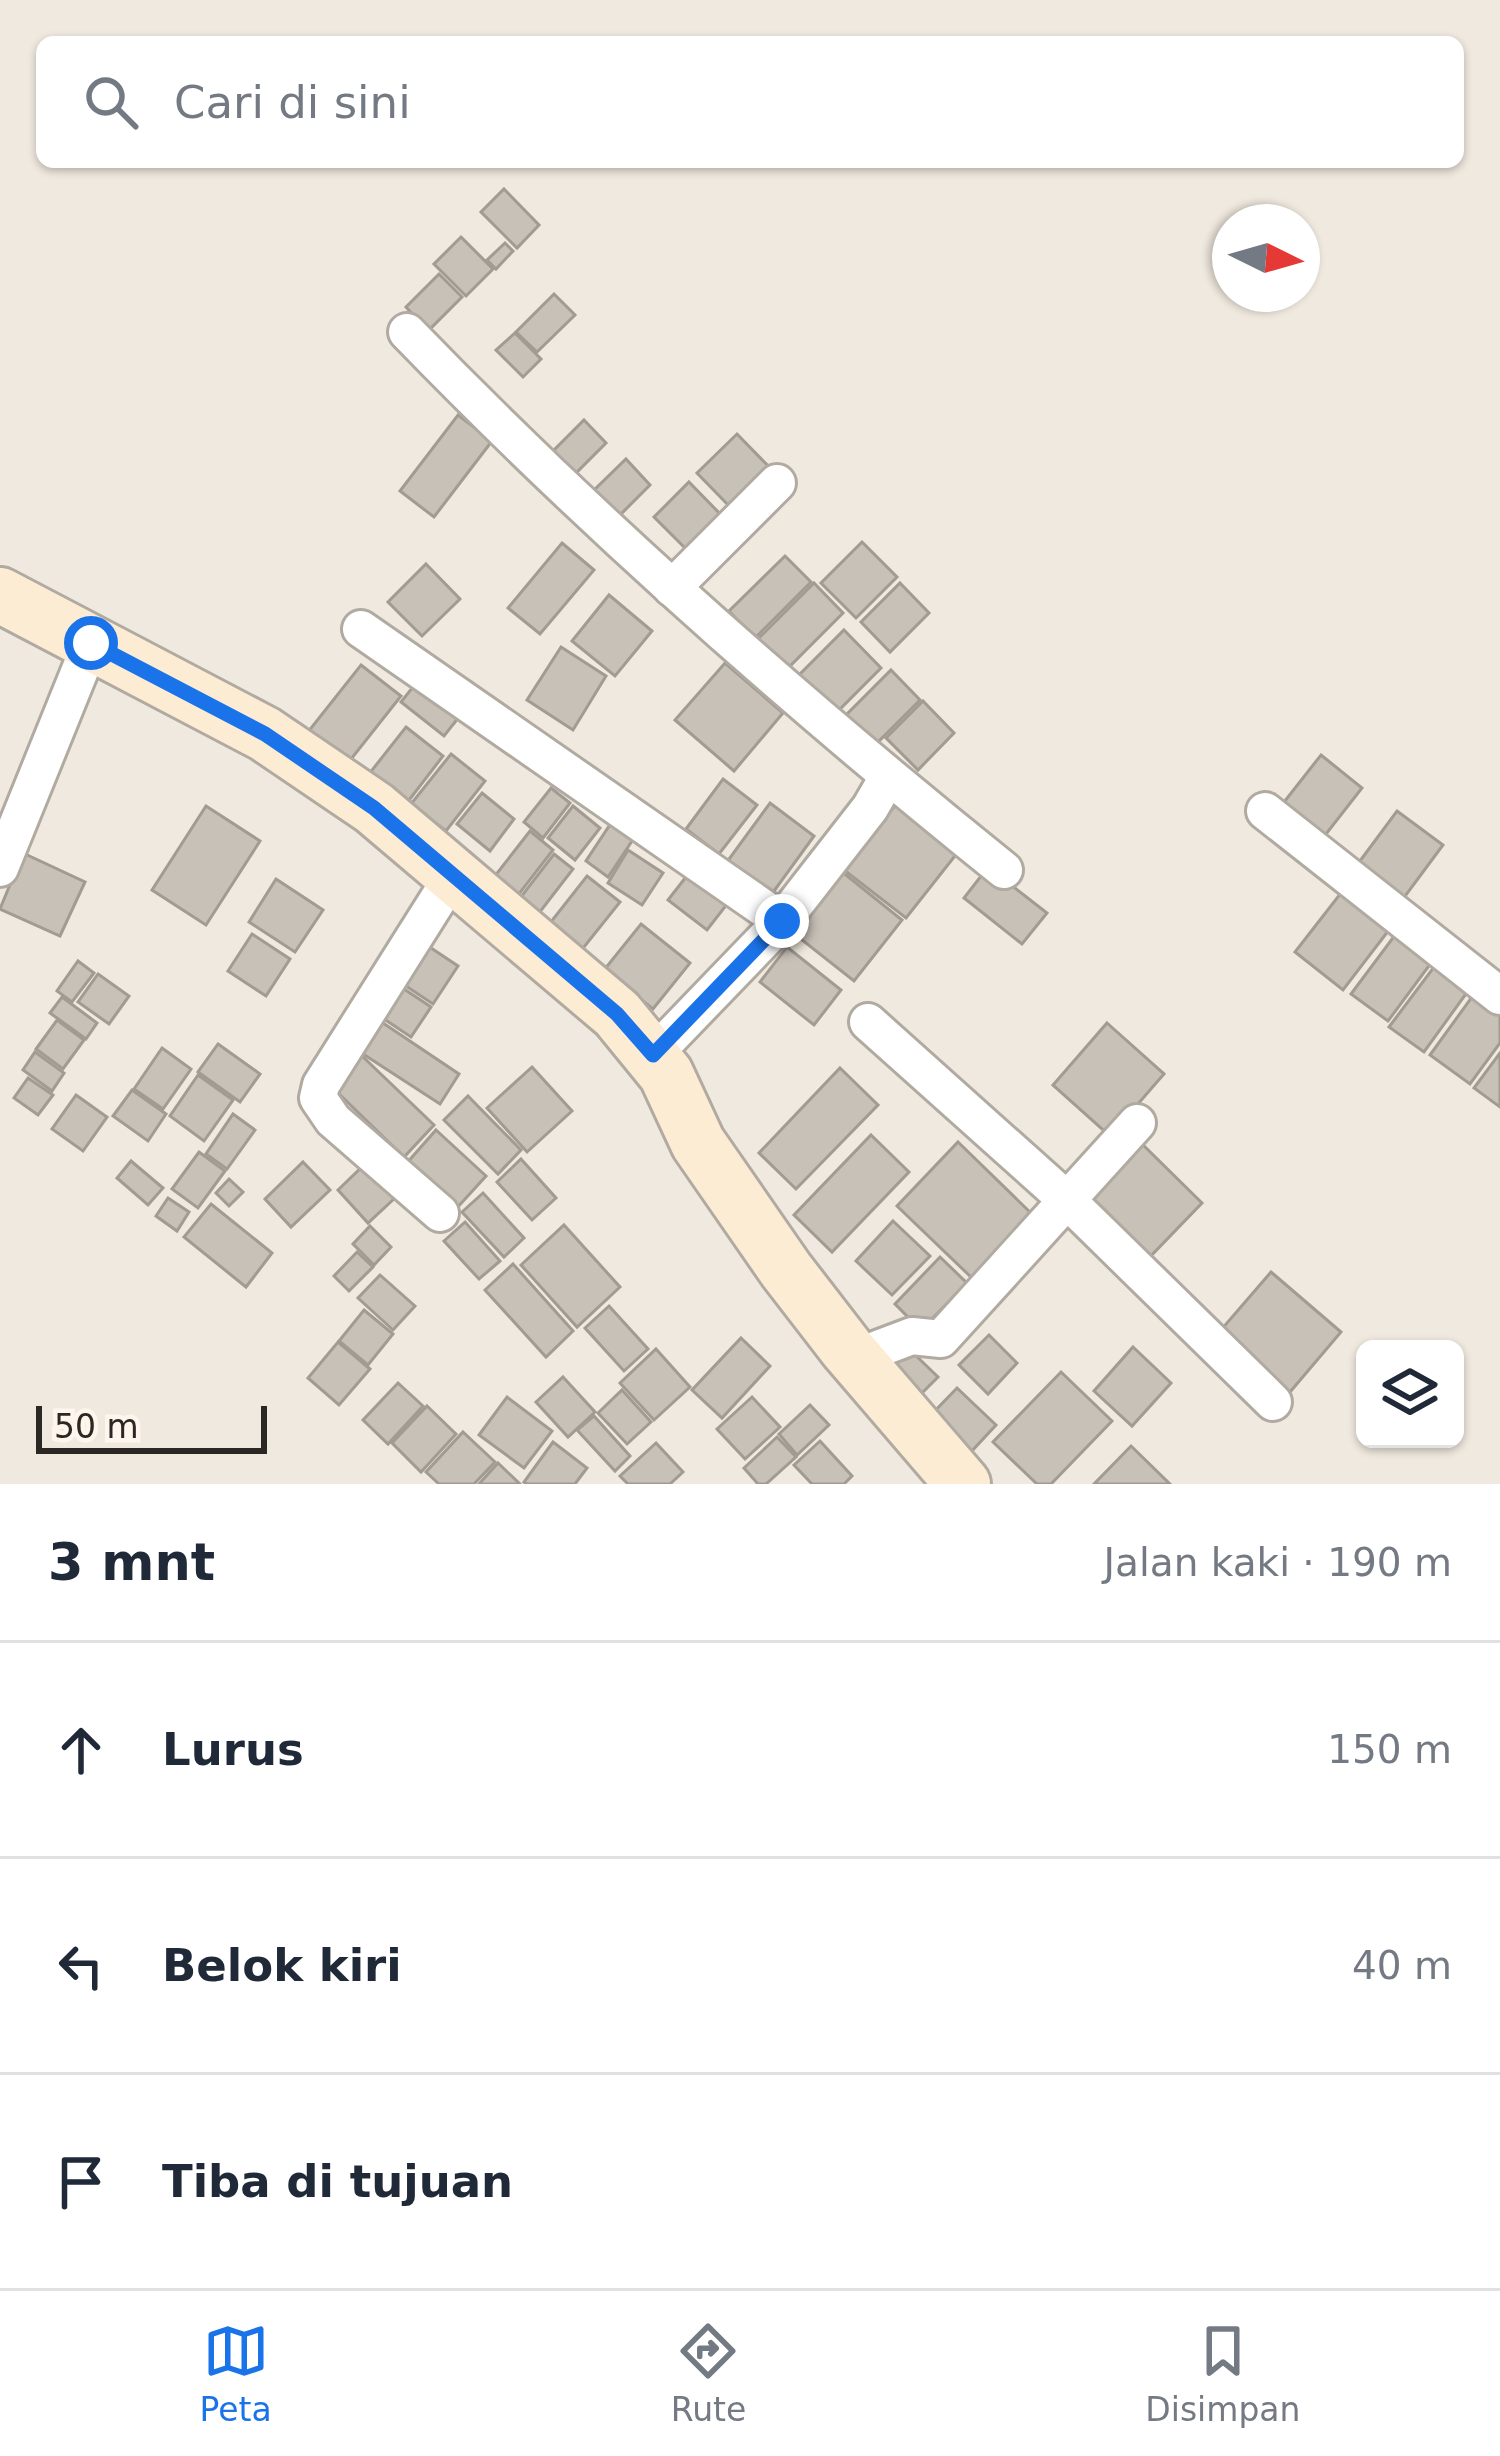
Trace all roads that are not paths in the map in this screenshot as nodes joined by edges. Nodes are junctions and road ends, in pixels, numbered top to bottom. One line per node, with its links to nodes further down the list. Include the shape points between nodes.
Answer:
1 (407, 332): 3 (street)
2 (777, 483): 3 (street)
3 (672, 588): 7 (street)
4 (0, 595): 6 (street)
5 (361, 629): 12 (street)
6 (91, 643): 9 (street); 11 (street, via 265,734)
7 (888, 777): 10 (street); 12 (street)
8 (1265, 811): 13 (street)
9 (0, 868)
10 (1004, 870)
11 (454, 874): 15 (street, via 617,1014); 18 (street, via 318,1098)
12 (782, 921): 15 (street)
13 (1500, 996)
14 (868, 1022): 17 (street)
15 (653, 1055): 19 (street, via 698,1143)
16 (1137, 1123): 17 (street)
17 (1069, 1202): 19 (street, via 941,1339 912,1336 867,1353); 20 (street)
18 (440, 1213)
19 (847, 1349): 21 (street)
20 (1274, 1402)
21 (963, 1484)

